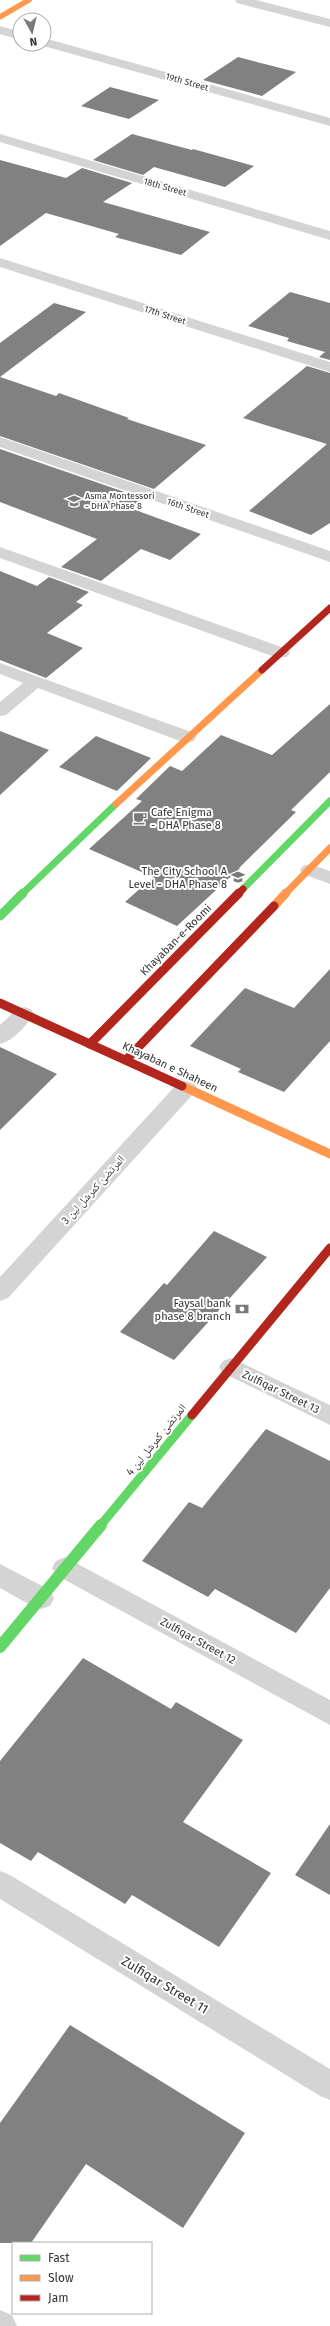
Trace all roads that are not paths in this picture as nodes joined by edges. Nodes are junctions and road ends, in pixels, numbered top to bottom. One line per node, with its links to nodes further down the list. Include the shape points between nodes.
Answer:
1 (30, 0): 3 (street)
2 (241, 0): 4 (street)
3 (0, 17)
4 (330, 23)
5 (0, 30): 6 (street)
6 (12, 34)
7 (52, 44): 8 (street, 19th Street)
8 (330, 122)
9 (0, 138): 10 (street, 18th Street)
10 (330, 236)
11 (0, 262): 12 (street, 17th Street)
12 (330, 367)
13 (0, 442): 15 (street, 16th Street)
14 (0, 552): 17 (street)
15 (330, 557)
16 (330, 608): 17 (street)
17 (281, 653): 21 (street)
18 (0, 668): 19 (street)
19 (36, 681): 20 (street); 21 (street)
20 (0, 711)
21 (187, 737): 26 (street)
22 (330, 801): 30 (street, Khayaban-e-Roomi)
23 (330, 848): 24 (street)
24 (310, 870): 25 (street); 31 (street)
25 (330, 878)
26 (0, 916)
27 (0, 1003): 28 (street, Khayaban e Shaheen)
28 (24, 1014): 29 (street); 30 (street, Khayaban e Shaheen)
29 (0, 1036)
30 (90, 1044): 31 (street, Khayaban e Shaheen)
31 (126, 1060): 32 (street, Khayaban e Shaheen)
32 (186, 1088): 33 (street, Khayaban e Shaheen); 35 (street, المرتضیٰ کمرشل لین 3)
33 (330, 1154)
34 (330, 1248): 36 (street, المرتضیٰ کمرشل لین 4)
35 (0, 1292)
36 (231, 1367): 37 (street, Zulfiqar Street 13); 38 (street, المرتضیٰ کمرشل لین 4)
37 (330, 1416)
38 (65, 1568): 40 (street, المرتضیٰ کمرشل لین 4); 42 (street, Zulfiqar Street 12)
39 (0, 1575): 40 (street)
40 (41, 1598): 41 (street, المرتضیٰ کمرشل لین 4)
41 (0, 1647)
42 (330, 1713)
43 (0, 1884): 44 (street, Zulfiqar Street 11)
44 (330, 2086)

